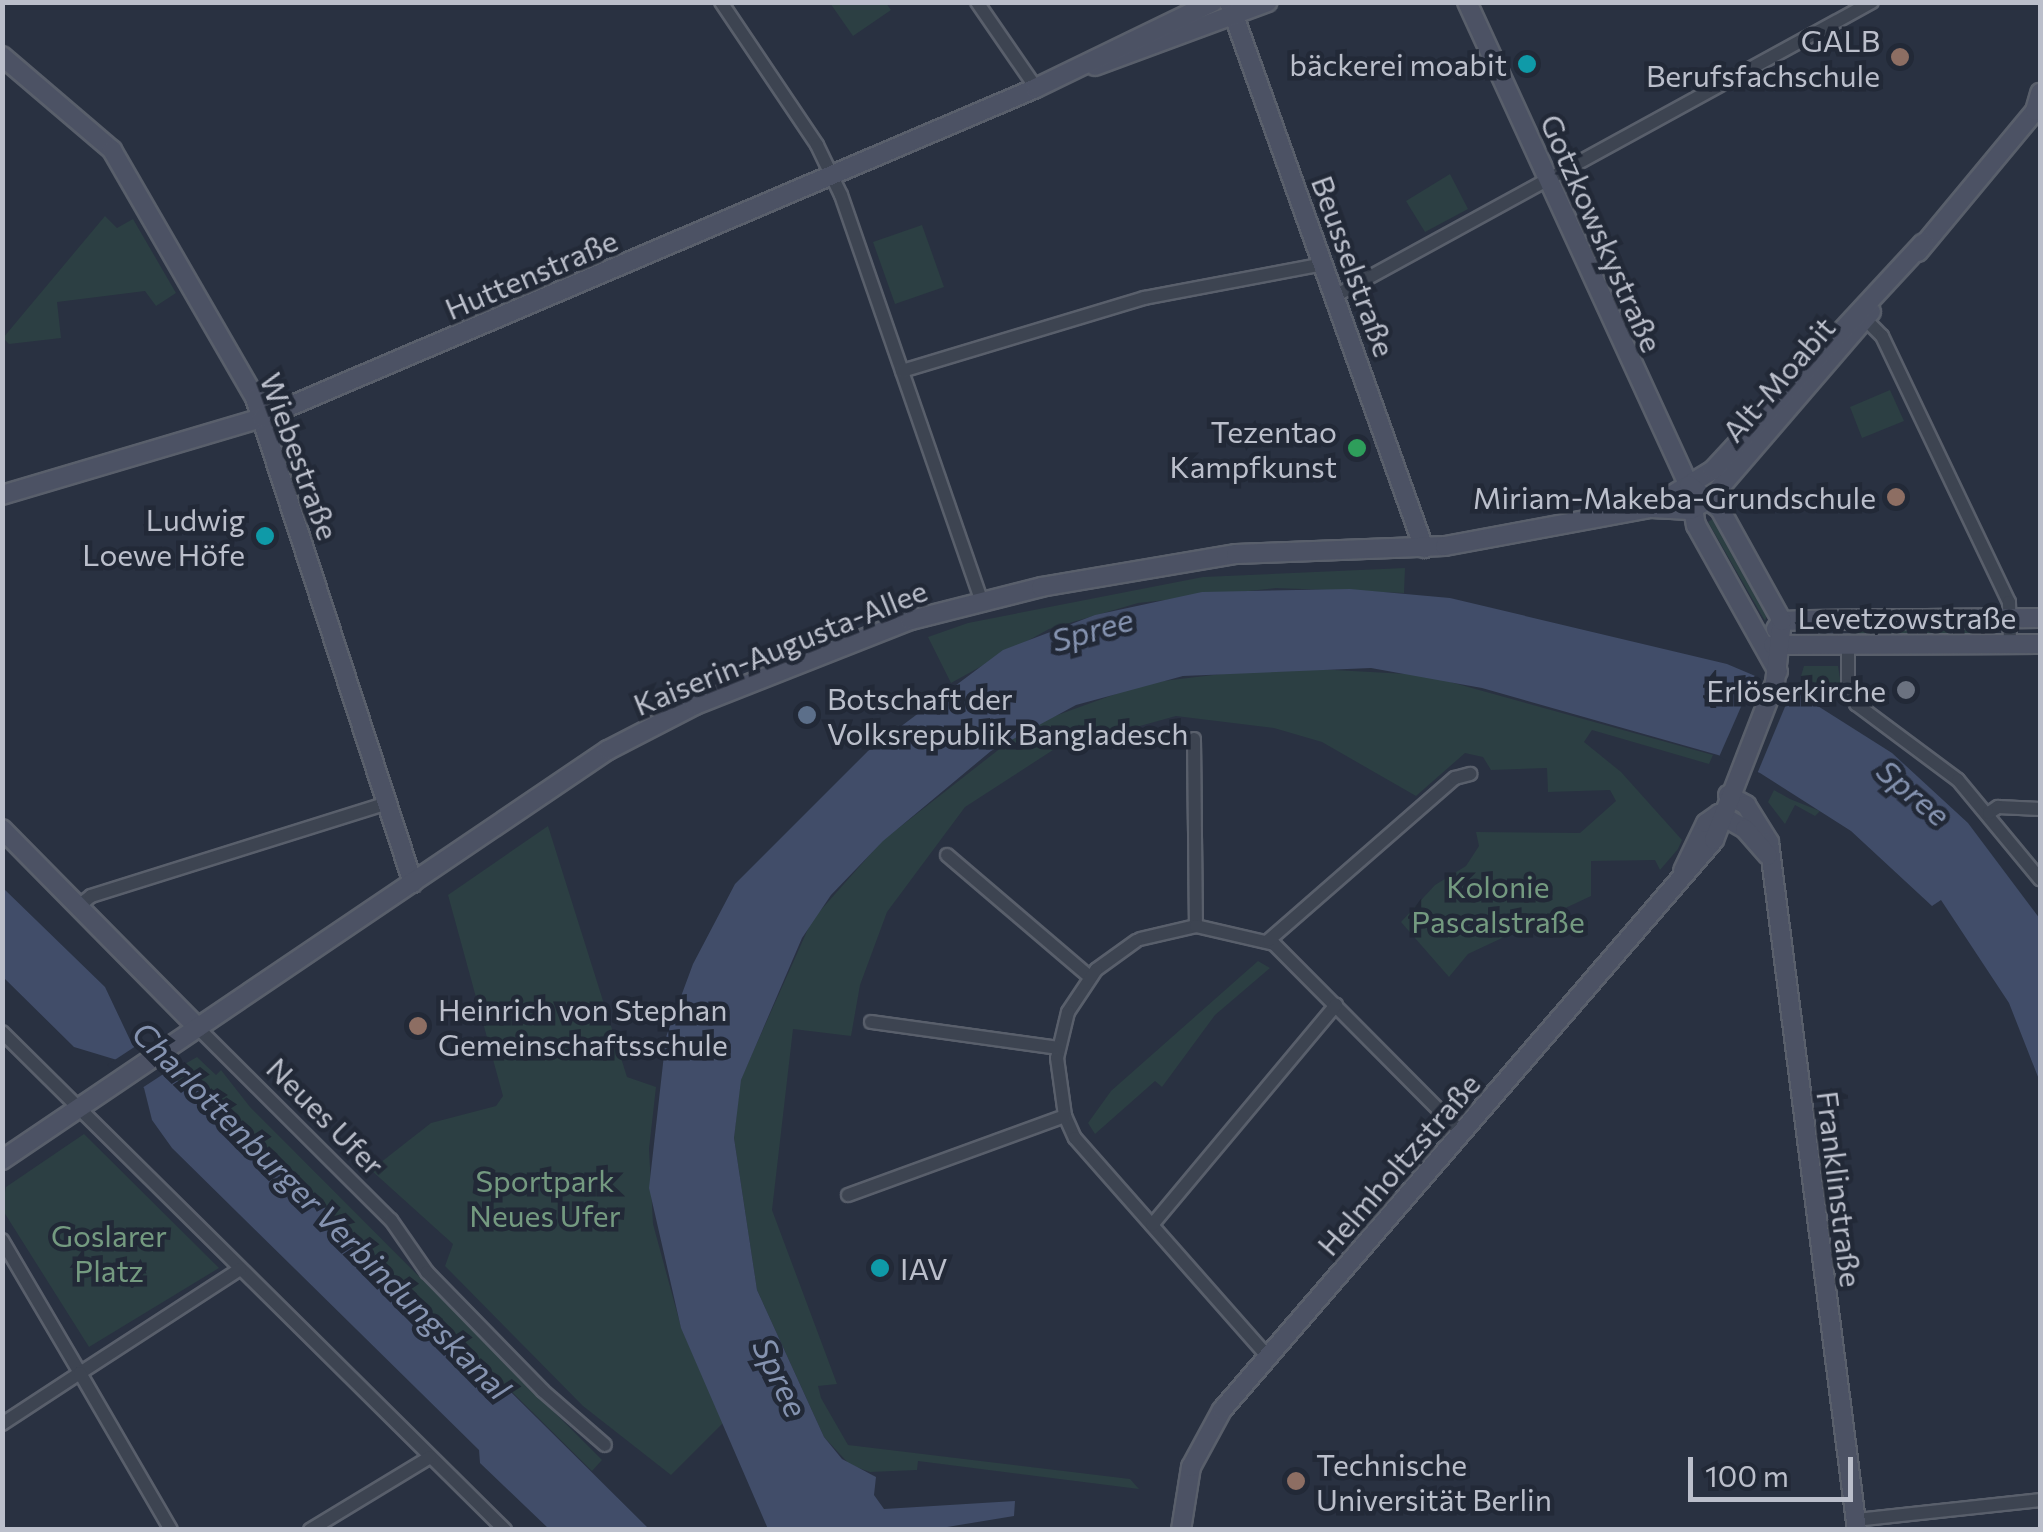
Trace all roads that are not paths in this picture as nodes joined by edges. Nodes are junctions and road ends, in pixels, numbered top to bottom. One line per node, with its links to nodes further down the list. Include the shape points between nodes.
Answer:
1 (720, 2): 12 (street)
2 (978, 2): 10 (street)
3 (1213, 2): 9 (main road, Huttenstraße)
4 (1268, 2): 7 (main road, Huttenstraße)
5 (1467, 2): 13 (main road, Gotzkowskystraße)
6 (1872, 2): 13 (street)
7 (1232, 10): 9 (main road, Huttenstraße); 15 (main road, Beusselstraße)
8 (2, 56): 19 (main road, Wiebestraße, via 112,150)
9 (1070, 73): 10 (main road, Huttenstraße)
10 (1036, 88): 12 (main road, Huttenstraße)
11 (2037, 110): 14 (main road, Alt-Moabit)
12 (831, 175): 18 (street); 19 (main road, Huttenstraße)
13 (1548, 180): 16 (street); 20 (main road, Gotzkowskystraße)
14 (1923, 243): 17 (main road, Alt-Moabit); 20 (main road, Alt-Moabit, via 1713,470)
15 (1324, 264): 16 (main road, Beusselstraße); 18 (street, via 1144,298)
16 (1335, 296): 25 (main road, Beusselstraße)
17 (1865, 319): 22 (main road, Alt-Moabit); 27 (street, via 1882,336)
18 (902, 371): 26 (street)
19 (262, 418): 21 (main road, Huttenstraße); 39 (main road, Wiebestraße)
20 (1689, 486): 22 (main road); 23 (main road, Alt-Moabit); 24 (main road, Gotzkowskystraße)
21 (2, 496)
22 (1710, 499): 24 (main road, Alt-Moabit); 30 (main road)
23 (1651, 508): 24 (main road, Alt-Moabit); 25 (main road, Alt-Moabit)
24 (1690, 510): 33 (main road, Gotzkowskystraße)
25 (1424, 548): 26 (main road, Kaiserin-Augusta-Allee, via 1214,556)
26 (981, 599): 47 (main road, Kaiserin-Augusta-Allee, via 656,721)
27 (2010, 618): 28 (main road, Levetzowstraße); 29 (main road, Levetzowstraße); 31 (street)
28 (2040, 618)
29 (1848, 619): 30 (main road, Levetzowstraße); 34 (main road)
30 (1782, 621): 33 (main road, Levetzowstraße)
31 (2010, 644): 32 (main road, Levetzowstraße); 34 (main road, Levetzowstraße)
32 (2040, 644)
33 (1772, 645): 34 (main road, Levetzowstraße); 35 (main road, Gotzkowskystraße)
34 (1848, 645): 42 (street, via 1848,685 1856,704 1926,753)
35 (1776, 678): 38 (main road, Helmholtzstraße)
36 (1194, 739): 49 (street)
37 (1470, 774): 50 (street, via 1455,778)
38 (1728, 795): 41 (main road, Helmholtzstraße); 45 (main road, Franklinstraße, via 1750,810 1769,842)
39 (387, 803): 47 (main road, Wiebestraße); 48 (street, via 91,896)
40 (2040, 808): 42 (street)
41 (1719, 814): 45 (main road); 59 (main road, Helmholtzstraße, via 1714,840)
42 (1989, 814): 46 (street)
43 (2, 830): 48 (main road, Neues Ufer)
44 (947, 855): 51 (street)
45 (1769, 855): 71 (main road, Franklinstraße)
46 (2040, 879)
47 (413, 884): 55 (main road, Kaiserin-Augusta-Allee)
48 (80, 906): 55 (main road, Neues Ufer)
49 (1196, 926): 50 (street); 51 (street, via 1138,940)
50 (1269, 940): 52 (street)
51 (1090, 977): 56 (street, via 1068,1012)
52 (1336, 1005): 59 (street); 62 (street)
53 (871, 1022): 56 (street)
54 (2, 1032): 57 (street)
55 (183, 1038): 57 (main road, Kaiserin-Augusta-Allee); 68 (street, Neues Ufer, via 392,1220 427,1272)
56 (1058, 1048): 58 (street)
57 (94, 1098): 60 (main road); 64 (street)
58 (1067, 1121): 61 (street); 62 (street)
59 (1460, 1132): 65 (main road, Helmholtzstraße)
60 (2, 1160)
61 (848, 1195)
62 (1152, 1225): 65 (street)
63 (2, 1240): 66 (street)
64 (240, 1268): 66 (street); 69 (street)
65 (1267, 1356): 75 (main road, Helmholtzstraße, via 1204,1435)
66 (80, 1373): 67 (street); 73 (street)
67 (2, 1424)
68 (605, 1445)
69 (430, 1456): 72 (street); 74 (street)
70 (2040, 1500): 71 (street)
71 (1856, 1525)
72 (311, 1529)
73 (170, 1530)
74 (505, 1530)
75 (1181, 1530)

